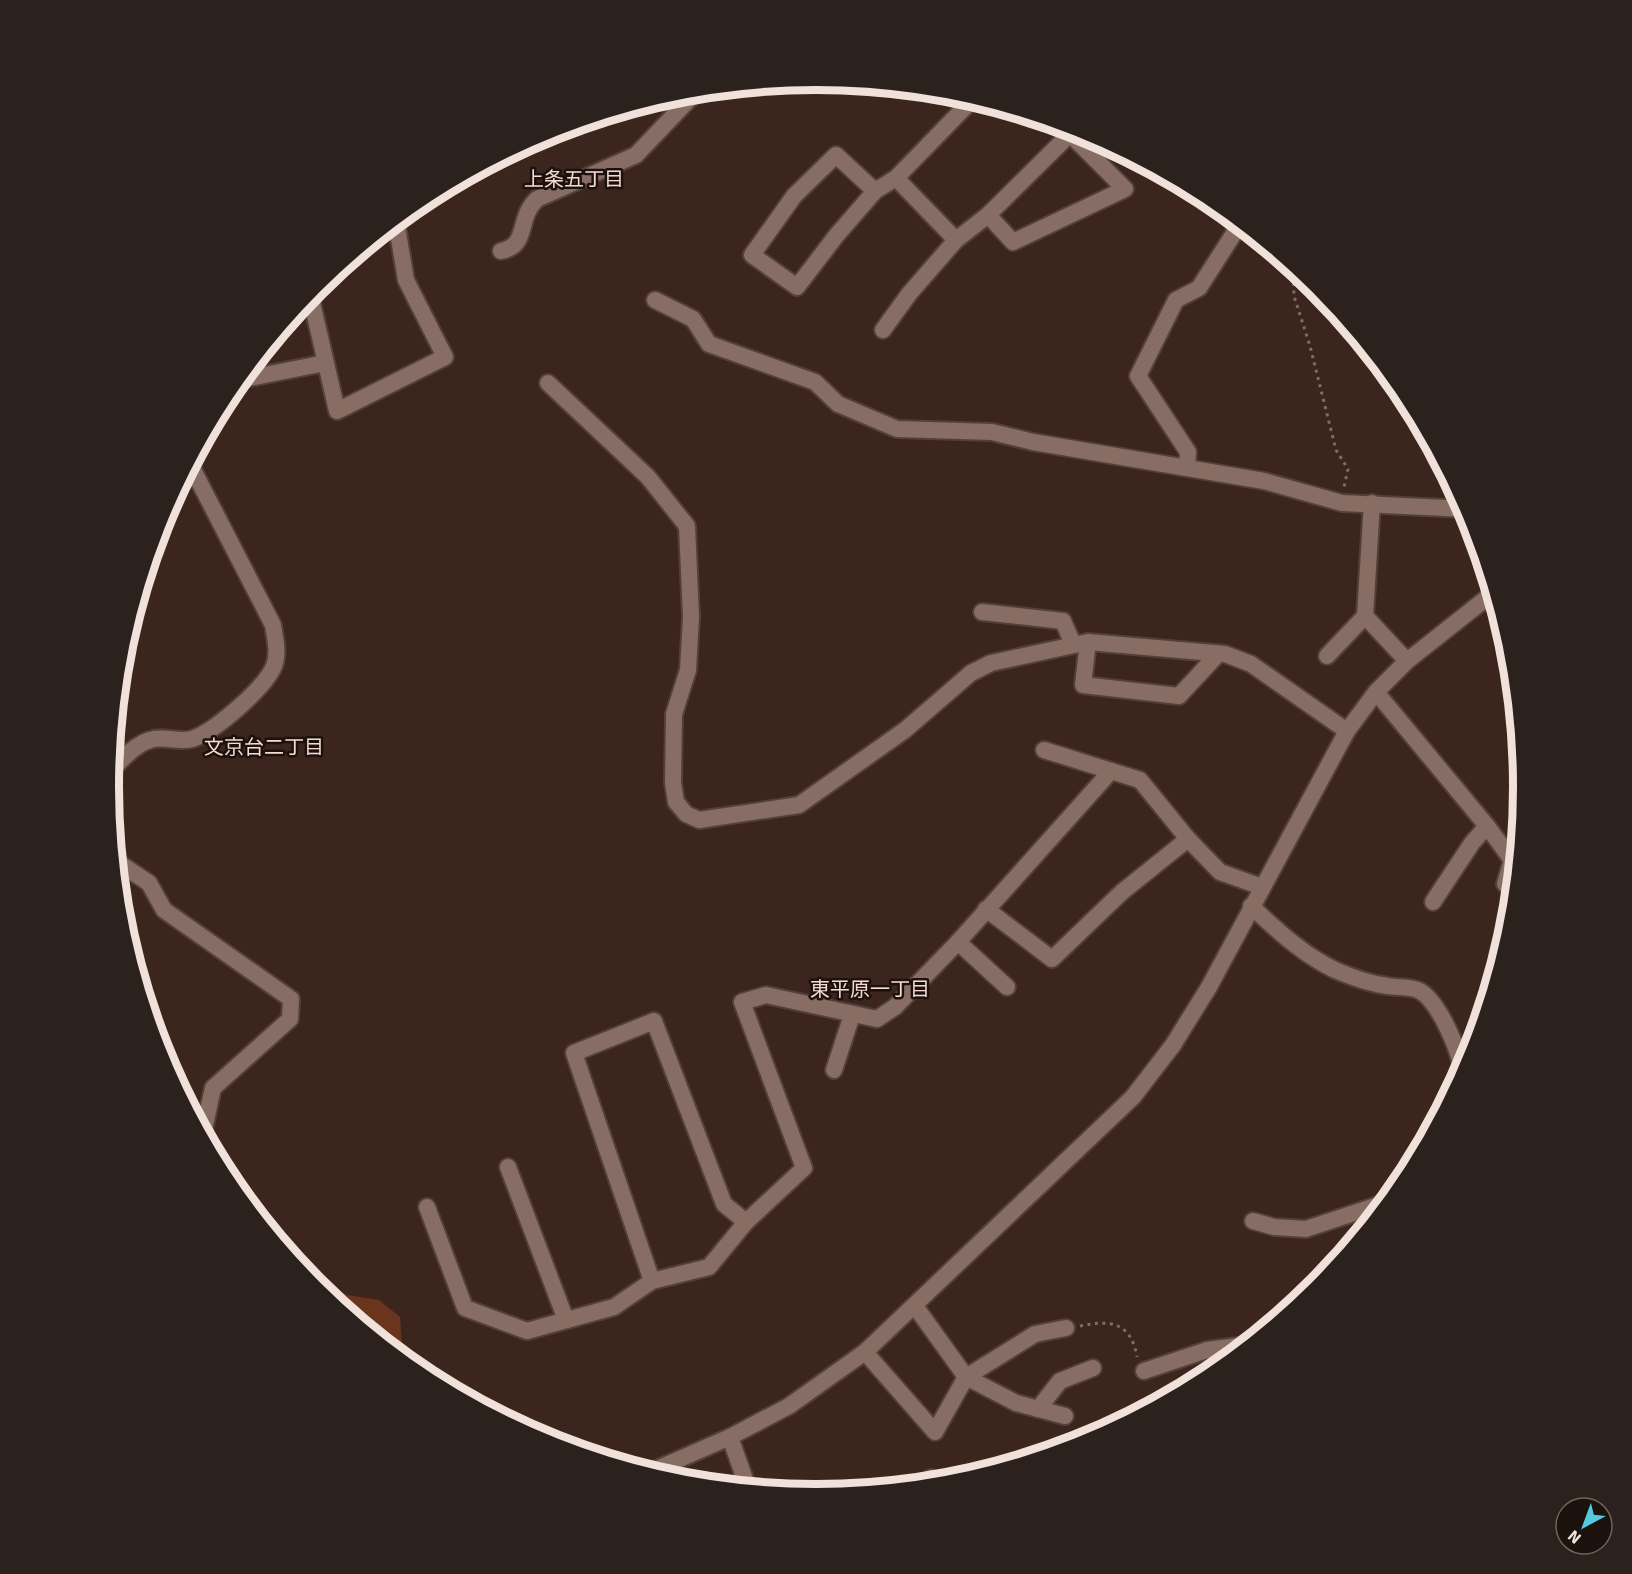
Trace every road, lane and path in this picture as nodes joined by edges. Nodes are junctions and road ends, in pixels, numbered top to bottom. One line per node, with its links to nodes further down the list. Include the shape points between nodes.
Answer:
1 (687, 102): 11 (street, via 636,155 537,199 527,209 517,244)
2 (965, 106): 5 (street)
3 (1067, 137): 7 (street)
4 (1082, 143): 7 (street, via 1125,189 1013,242)
5 (896, 178): 6 (street); 10 (street)
6 (876, 190): 6 (street, via 797,287 753,255 794,196 836,155)
7 (988, 215): 10 (street)
8 (398, 230): 16 (street, via 406,280 445,357 337,411)
9 (1235, 231): 19 (street, via 1199,288 1176,300 1138,375 1188,452)
10 (956, 240): 15 (street)
11 (501, 250)
12 (1293, 279): 21 (path, via 1294,296 1311,346 1336,450 1347,469)
13 (655, 300): 19 (street, via 693,319 709,344 815,382 838,404 897,429 992,432)
14 (312, 305): 16 (street)
15 (883, 330)
16 (325, 363): 17 (street)
17 (252, 378)
18 (548, 383): 27 (street, via 648,477 687,526 691,617 688,670 674,714 673,783 676,802 686,814 699,820 799,805 904,730 971,673 991,663)
19 (1187, 468): 21 (street, via 1264,481)
20 (194, 472): 34 (street, via 273,625 275,664 266,681 207,733 189,740 150,740)
21 (1342, 503): 22 (street)
22 (1371, 503): 23 (street); 26 (street)
23 (1455, 508)
24 (1486, 598): 30 (street)
25 (982, 612): 27 (street, via 1063,621)
26 (1365, 616): 29 (street); 30 (street)
27 (1080, 643): 28 (street); 28 (street, via 1083,685 1179,696)
28 (1218, 654): 32 (street, via 1251,664)
29 (1327, 656)
30 (1407, 662): 31 (street)
31 (1376, 692): 32 (street); 36 (street)
32 (1347, 731): 42 (street)
33 (1044, 750): 35 (street)
34 (120, 762)
35 (1111, 771): 37 (street, via 1140,780); 45 (street)
36 (1487, 826): 38 (street); 43 (street)
37 (1188, 839): 42 (street, via 1220,872); 45 (street, via 1122,892 1052,958)
38 (1509, 856)
39 (124, 866): 51 (street, via 149,883 164,910 291,999 290,1019 213,1088)
40 (1507, 877): 41 (street)
41 (1505, 884)
42 (1262, 887): 44 (street)
43 (1433, 902)
44 (1251, 906): 49 (street, via 1316,960 1363,980 1419,990 1448,1030); 58 (street, via 1209,987 1173,1045 1133,1097)
45 (986, 909): 46 (street)
46 (958, 942): 47 (street); 48 (street, via 895,1007 877,1020)
47 (1007, 987)
48 (852, 1015): 50 (street); 56 (street, via 766,995 742,1002 804,1168)
49 (1459, 1056)
50 (834, 1070)
51 (205, 1123)
52 (508, 1167): 59 (street)
53 (427, 1207): 59 (street, via 465,1308 527,1331)
54 (1372, 1207): 55 (street, via 1306,1229)
55 (1253, 1221)
56 (746, 1222): 57 (street, via 709,1267); 57 (street, via 724,1204 654,1021 574,1053)
57 (652, 1281): 59 (street, via 614,1307)
58 (915, 1306): 62 (street); 65 (street)
59 (566, 1320)
60 (1066, 1328): 64 (path, via 1106,1320 1120,1327 1129,1334); 65 (street, via 1035,1334)
61 (1230, 1347): 64 (street, via 1207,1350)
62 (865, 1352): 65 (street, via 935,1432); 68 (street, via 789,1406)
63 (1093, 1368): 66 (street, via 1060,1381)
64 (1144, 1371)
65 (966, 1377): 66 (street, via 1016,1403)
66 (1038, 1409): 67 (street)
67 (1065, 1416)
68 (730, 1437): 69 (street); 70 (street)
69 (662, 1467)
70 (745, 1480)

